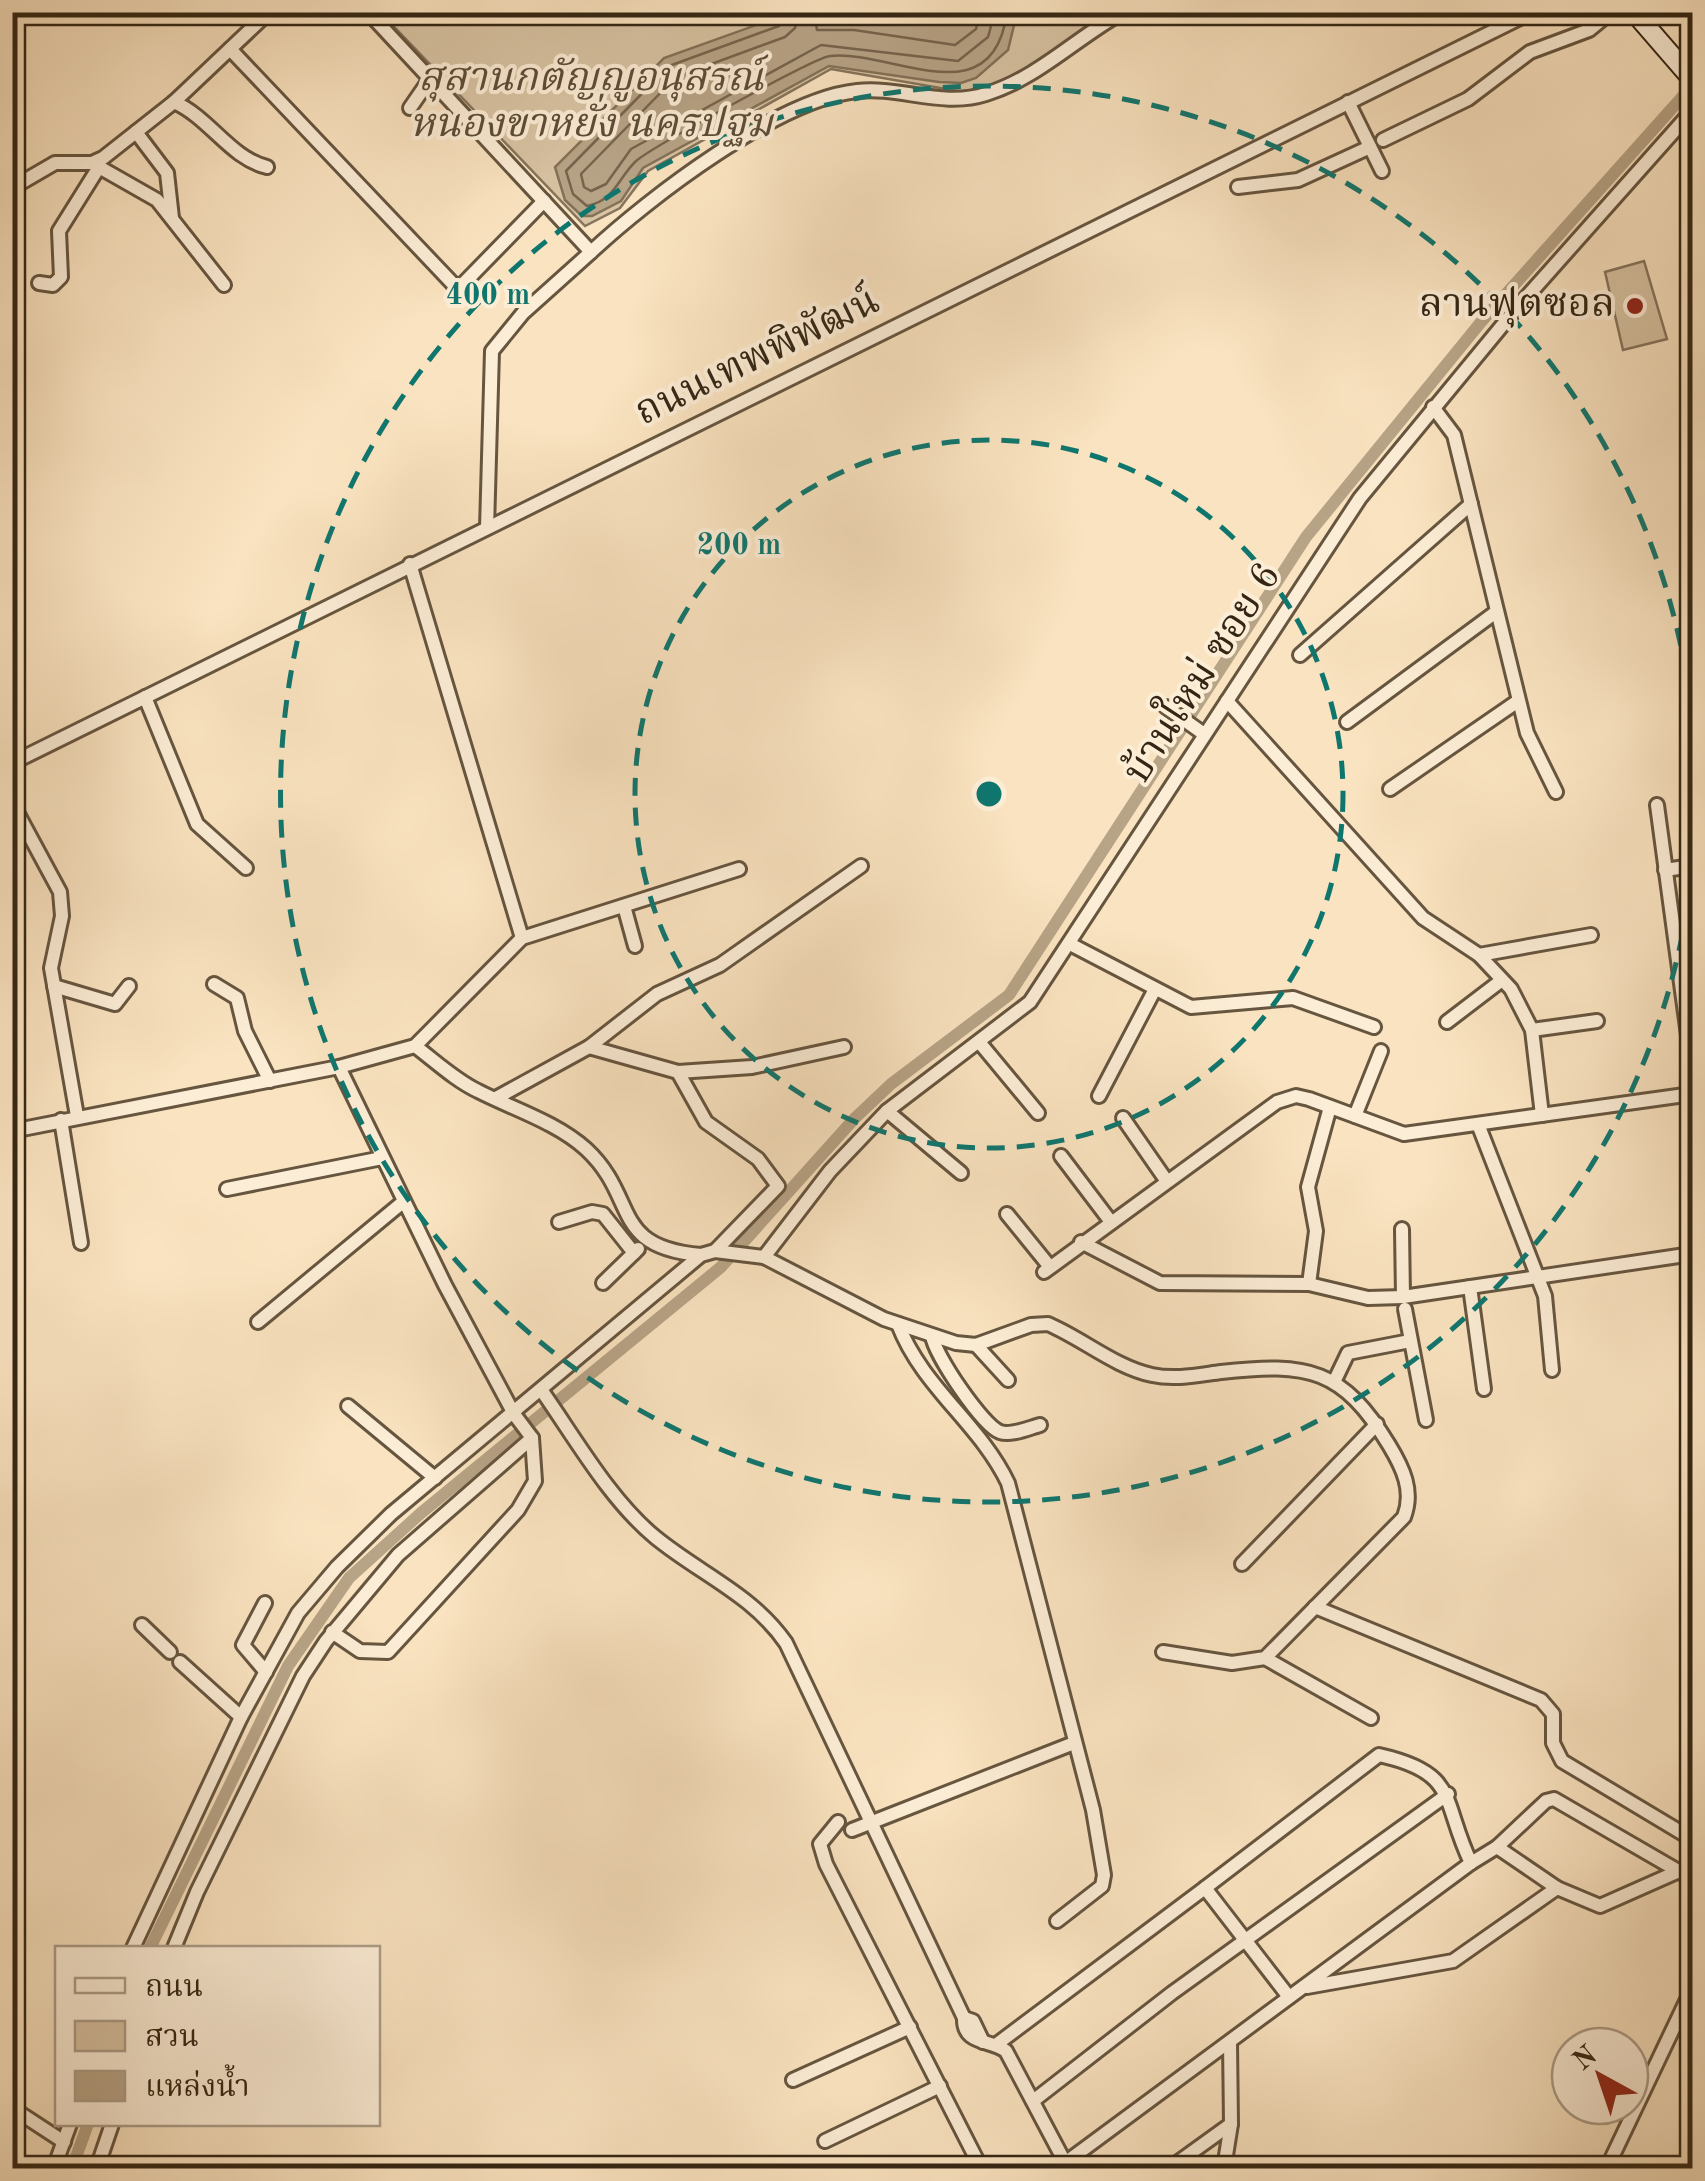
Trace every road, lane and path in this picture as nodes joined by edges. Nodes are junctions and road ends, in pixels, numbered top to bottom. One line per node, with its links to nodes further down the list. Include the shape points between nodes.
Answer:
1 (270, 12): 7 (street)
2 (368, 12): 9 (street)
3 (1123, 12): 23 (street, via 1062,55 984,95 864,90 822,98 678,178)
4 (1532, 12): 11 (street, ถนนเทพพิพัฒน์)
5 (1612, 12): 15 (street, via 1589,30 1530,52 1468,99)
6 (1634, 12): 8 (main road)
7 (230, 49): 10 (street); 21 (street, via 454,284 484,266)
8 (1690, 73)
9 (430, 79): 12 (street); 21 (street)
10 (174, 102): 14 (street); 17 (street, via 206,119 247,161)
11 (1348, 102): 15 (street); 28 (street, ถนนเทพพิพัฒน์)
12 (410, 108)
13 (1692, 111): 26 (street, บ้านใหม่ ซอย 6)
14 (136, 132): 16 (street); 22 (street, via 167,173)
15 (1377, 144): 18 (street); 19 (street, via 1298,180)
16 (95, 165): 20 (street, via 56,163); 22 (street, via 146,192); 24 (street, via 59,231 61,277 53,285)
17 (266, 167)
18 (1382, 170)
19 (1238, 187)
20 (12, 188)
21 (544, 201): 23 (street)
22 (172, 220): 25 (street)
23 (592, 252): 28 (street, via 523,313 492,351)
24 (39, 283)
25 (224, 285)
26 (1433, 407): 27 (street, via 1454,435); 33 (street, บ้านใหม่ ซอย 6, via 1319,554)
27 (1470, 504): 30 (street); 31 (street)
28 (487, 528): 29 (street, ถนนเทพพิพัฒน์)
29 (410, 564): 32 (street, ถนนเทพพิพัฒน์); 52 (street)
30 (1496, 612): 34 (street); 36 (street)
31 (1300, 655)
32 (145, 697): 38 (street, ถนนเทพพิพัฒน์); 45 (street, via 196,824)
33 (1227, 701): 37 (street, บ้านใหม่ ซอย 6); 55 (street, via 1415,910)
34 (1518, 701): 39 (street); 40 (street)
35 (1166, 707): 37 (street)
36 (1348, 722)
37 (1199, 731): 53 (street, บ้านใหม่ ซอย 6)
38 (12, 763)
39 (1390, 789)
40 (1556, 792)
41 (12, 803): 58 (street, via 60,892)
42 (1657, 804): 47 (street)
43 (861, 866): 68 (street, via 720,965 646,1000)
44 (1692, 866): 47 (street)
45 (246, 868)
46 (739, 869): 48 (street)
47 (1665, 870): 51 (street)
48 (624, 906): 52 (street); 54 (street)
49 (1692, 935): 51 (street)
50 (1591, 936): 55 (street)
51 (1677, 937): 61 (street)
52 (522, 938): 67 (street)
53 (1070, 944): 60 (street); 66 (street, บ้านใหม่ ซอย 6, via 1030,1002)
54 (635, 946)
55 (1479, 955): 56 (street)
56 (1502, 980): 63 (street); 65 (street)
57 (214, 984): 74 (street, via 237,998)
58 (54, 986): 59 (street, via 115,1004); 82 (street)
59 (129, 986)
60 (1155, 989): 64 (street, via 1199,1008 1293,998); 76 (street)
61 (1688, 1008): 71 (street)
62 (1596, 1021): 65 (street)
63 (1448, 1022)
64 (1374, 1027)
65 (1532, 1030): 81 (street)
66 (980, 1042): 79 (street, บ้านใหม่ ซอย 6); 80 (street)
67 (415, 1046): 72 (street); 77 (street)
68 (589, 1046): 73 (street); 77 (street)
69 (844, 1047): 73 (street, via 752,1067)
70 (1381, 1051): 83 (street)
71 (1692, 1065)
72 (338, 1067): 74 (street); 89 (street)
73 (678, 1072): 102 (street, via 706,1122 758,1159 778,1186)
74 (270, 1081): 82 (street)
75 (1692, 1094): 81 (street)
76 (1100, 1096)
77 (496, 1098): 98 (street, via 590,1152)
78 (1330, 1108): 83 (street); 91 (street, via 1296,1096 1277,1102); 107 (street, via 1308,1187 1316,1231)
79 (887, 1111): 90 (street); 104 (street, บ้านใหม่ ซอย 6)
80 (1038, 1113)
81 (1542, 1115): 86 (street)
82 (77, 1116): 85 (street)
83 (1356, 1116): 86 (street, via 1404,1134)
84 (1123, 1118): 91 (street)
85 (60, 1120): 87 (street); 100 (street)
86 (1478, 1124): 105 (street)
87 (12, 1130)
88 (1061, 1156): 96 (street)
89 (382, 1158): 92 (street); 93 (street)
90 (961, 1174)
91 (1166, 1180): 96 (street)
92 (227, 1189)
93 (403, 1202): 110 (street); 121 (street)
94 (1006, 1214): 99 (street, via 1047,1270)
95 (559, 1222): 101 (street, via 603,1214)
96 (1111, 1222): 99 (street)
97 (1402, 1229): 109 (street)
98 (647, 1240): 101 (street); 102 (street, via 669,1252)
99 (1081, 1242): 107 (street, via 1160,1283)
100 (80, 1243)
101 (634, 1253): 106 (street)
102 (721, 1253): 104 (street); 119 (street)
103 (1692, 1254): 105 (street)
104 (764, 1257): 111 (street)
105 (1535, 1276): 108 (street); 115 (street, via 1548,1308)
106 (602, 1283)
107 (1309, 1284): 109 (street)
108 (1470, 1286): 109 (street); 118 (street)
109 (1404, 1303): 113 (street)
110 (258, 1322)
111 (898, 1324): 112 (street); 137 (street, via 921,1372 998,1462 1008,1483)
112 (932, 1336): 114 (street); 124 (street, via 938,1358 993,1426 1006,1433)
113 (1410, 1341): 117 (street, via 1348,1353); 122 (street)
114 (976, 1345): 116 (street); 117 (street, via 1048,1324 1147,1374 1291,1370)
115 (1552, 1370)
116 (1008, 1380)
117 (1335, 1380): 123 (street)
118 (1484, 1389)
119 (545, 1395): 121 (street); 139 (street, via 652,1535 771,1622 802,1671)
120 (348, 1406): 126 (street)
121 (516, 1417): 125 (street); 126 (street)
122 (1426, 1420)
123 (1377, 1424): 127 (street); 129 (street, via 1404,1473 1408,1507)
124 (1040, 1426)
125 (531, 1437): 131 (street, via 398,1555); 131 (street, via 532,1491 388,1652 372,1655)
126 (435, 1478): 134 (street, via 337,1567 298,1614)
127 (1242, 1564)
128 (265, 1603): 134 (street, via 243,1645)
129 (1315, 1607): 133 (street); 140 (street, via 1541,1700 1553,1714 1553,1744 1562,1760)
130 (142, 1625): 135 (street)
131 (332, 1632): 150 (street, via 295,1692)
132 (1164, 1652): 133 (street, via 1232,1663)
133 (1265, 1658): 136 (street)
134 (266, 1672): 135 (street)
135 (241, 1717): 149 (street)
136 (1372, 1718)
137 (1074, 1744): 139 (street); 147 (street, via 1104,1875 1102,1886)
138 (1448, 1794): 142 (street); 145 (street, via 1437,1778 1379,1754); 148 (street)
139 (870, 1815): 154 (street, via 824,1835 820,1844); 156 (street, via 964,2026 974,2040)
140 (1692, 1839)
141 (1497, 1847): 142 (street); 143 (street, via 1550,1798); 146 (street)
142 (1471, 1863): 151 (street)
143 (1679, 1872): 144 (street); 146 (street, via 1600,1906)
144 (1692, 1879)
145 (1206, 1888): 148 (street); 156 (street)
146 (1557, 1888): 151 (street, via 1453,1961)
147 (1057, 1922)
148 (1246, 1942): 153 (street); 159 (street)
149 (134, 1946)
150 (175, 1946)
151 (1306, 1987): 153 (street)
152 (1692, 1989): 172 (street)
153 (1289, 1997): 155 (street)
154 (910, 2027): 157 (street); 158 (street)
155 (1230, 2042): 161 (street); 166 (street)
156 (990, 2043): 159 (street, via 1006,2050)
157 (793, 2080)
158 (940, 2086): 165 (street); 169 (street)
159 (1033, 2100): 166 (street)
160 (12, 2108): 164 (street)
161 (1231, 2124): 170 (street); 171 (street)
162 (69, 2126): 164 (street)
163 (111, 2126): 168 (street)
164 (64, 2142): 167 (street)
165 (826, 2142)
166 (1067, 2166)
167 (54, 2168)
168 (97, 2168)
169 (981, 2168)
170 (1170, 2168)
171 (1224, 2168)
172 (1607, 2168)

